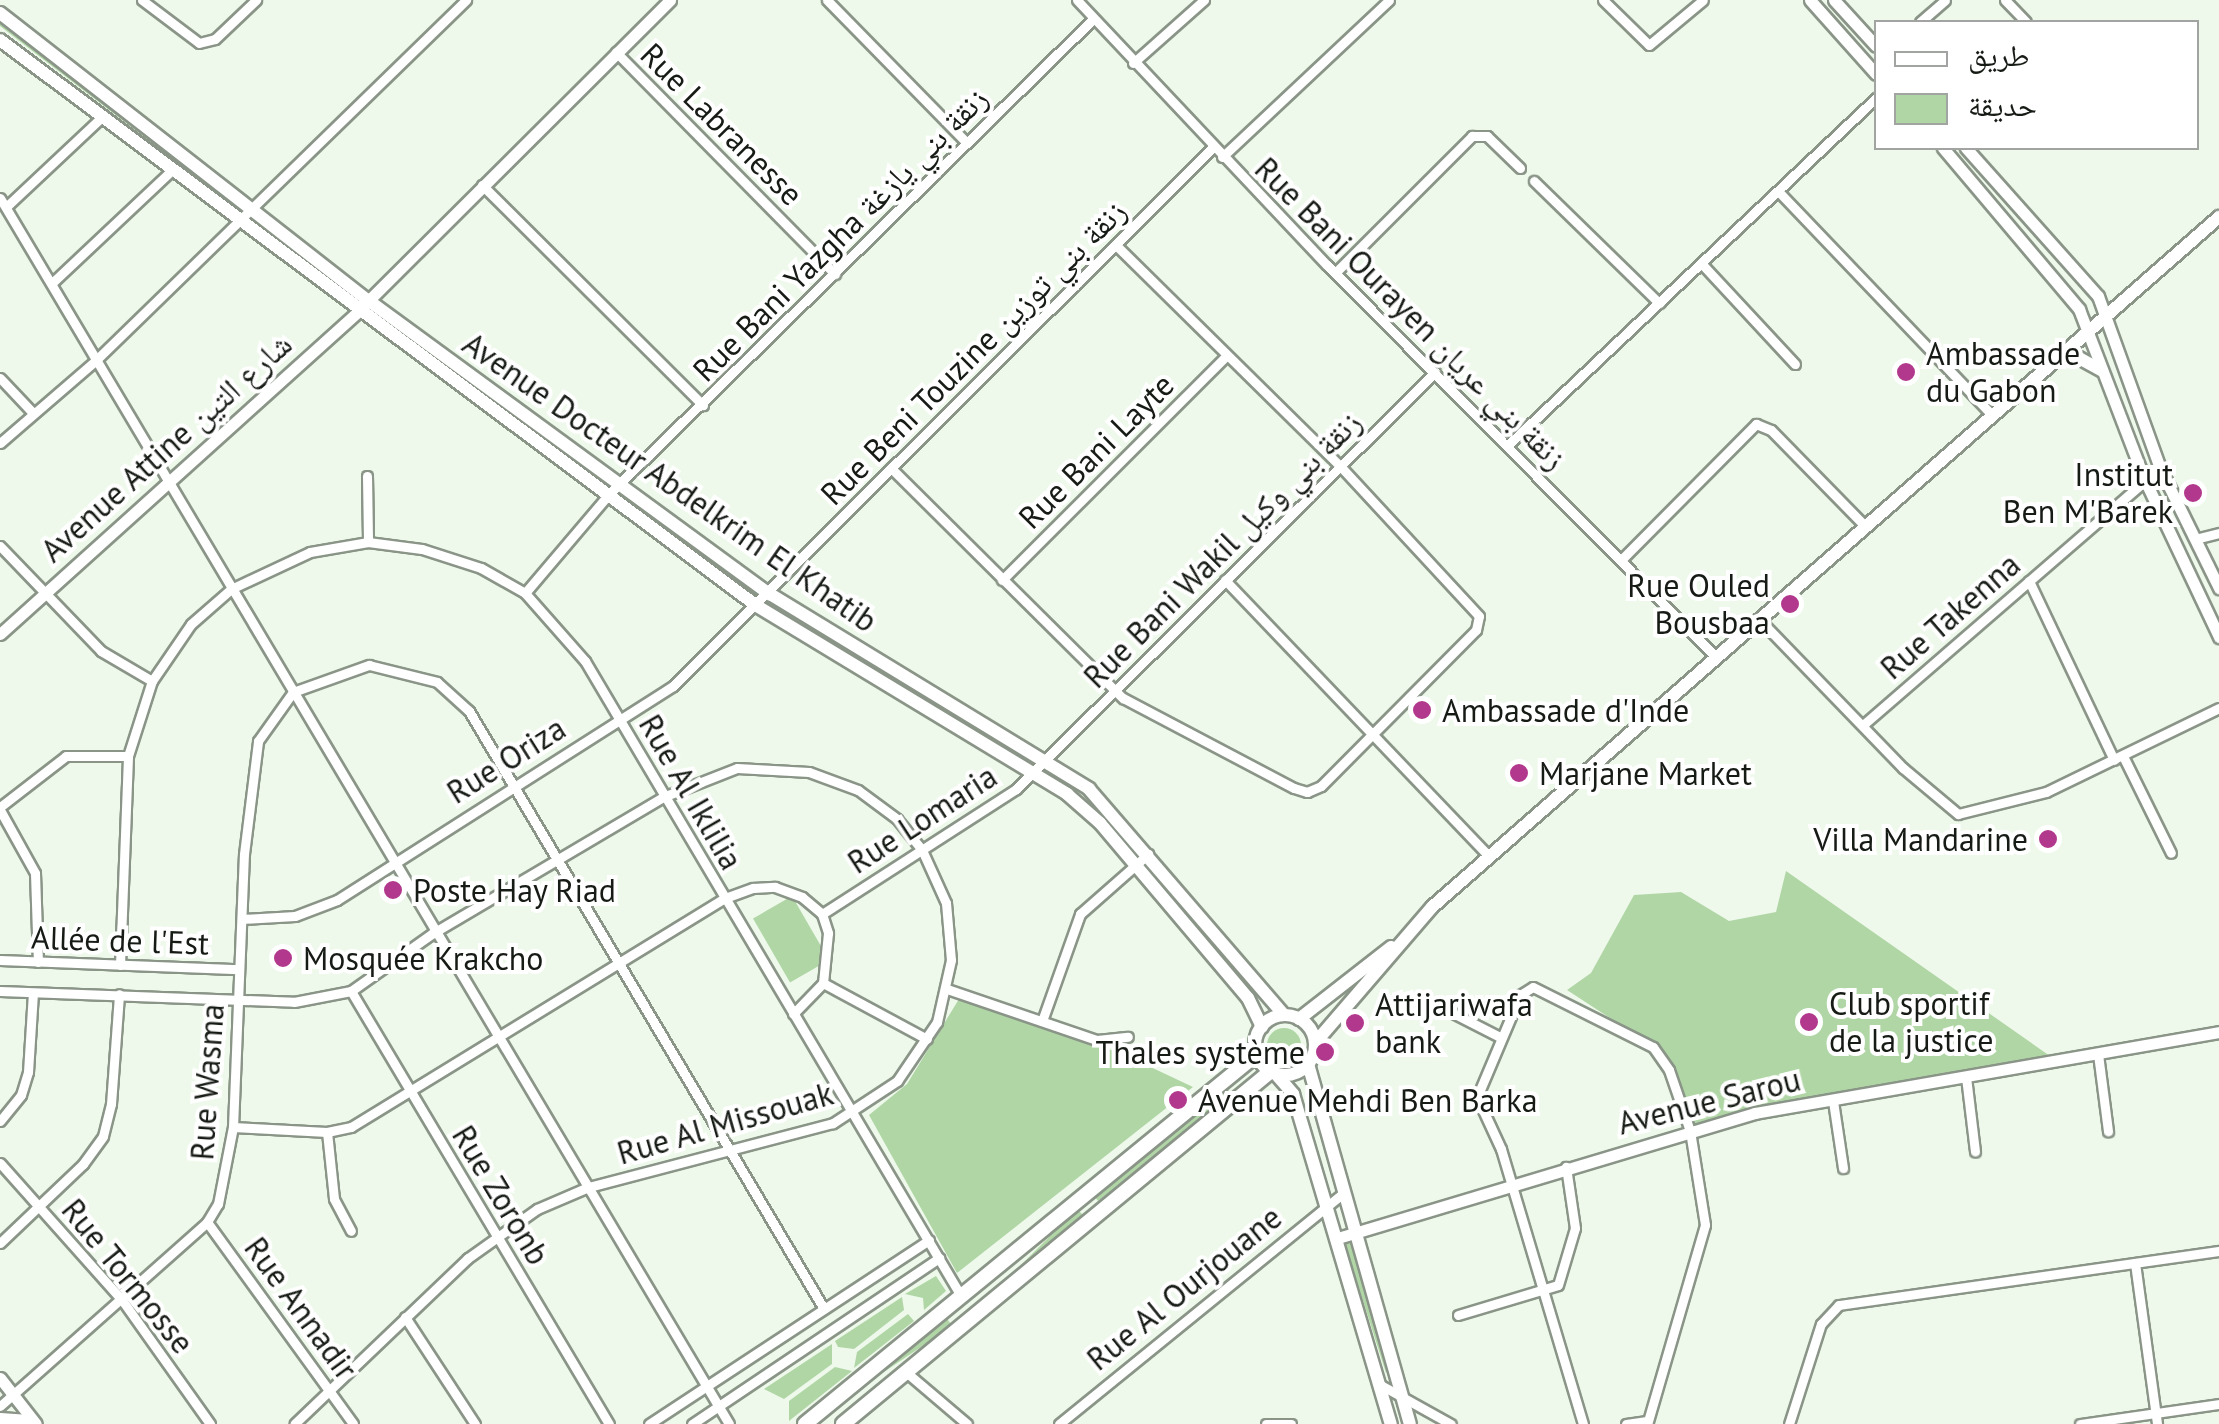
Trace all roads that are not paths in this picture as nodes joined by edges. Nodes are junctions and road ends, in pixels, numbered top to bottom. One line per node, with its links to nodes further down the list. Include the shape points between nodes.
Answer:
1 (142, 0): 2 (street, via 198,43 215,39)
2 (256, 0)
3 (466, 0): 37 (street)
4 (670, 0): 21 (street, Avenue Attine شارع التين)
5 (827, 0): 26 (street)
6 (1076, 0): 16 (street, Rue Bani Ourayen زنقة بني عريان)
7 (1204, 0): 22 (street)
8 (1389, 0): 30 (street)
9 (1603, 0): 10 (street, via 1649,45)
10 (1703, 0)
11 (1810, 0): 23 (street)
12 (1834, 0): 20 (street)
13 (1945, 0): 17 (street)
14 (2004, 0): 18 (street)
15 (0, 13): 37 (main road, Avenue Docteur Abdelkrim El Khatib)
16 (1093, 19): 22 (street, Rue Bani Ourayen زنقة بني عريان); 26 (street, Rue Bani Yazgha زنقة بني يازغة)
17 (1922, 20)
18 (2024, 20)
19 (0, 40): 25 (main road, Avenue Docteur Abdelkrim El Khatib)
20 (1874, 44)
21 (616, 52): 34 (street, Avenue Attine شارع التين); 43 (street, Rue Labranesse)
22 (1133, 63): 27 (street, Rue Bani Ourayen زنقة بني عريان)
23 (1874, 66)
24 (1874, 100): 35 (street)
25 (104, 115): 32 (main road, Avenue Docteur Abdelkrim El Khatib); 36 (street)
26 (967, 143): 43 (street, Rue Bani Yazgha زنقة بني يازغة)
27 (1213, 147): 30 (street, Rue Bani Ourayen زنقة بني عريان); 40 (street, Rue Beni Touzine زنقة بني توزين)
28 (1945, 150): 49 (street, via 2079,309)
29 (1968, 150): 48 (street)
30 (1222, 157): 42 (street, Rue Bani Ourayen زنقة بني عريان)
31 (1520, 168): 42 (street, via 1487,136 1472,136)
32 (172, 169): 39 (main road, Avenue Docteur Abdelkrim El Khatib); 44 (street)
33 (1534, 181): 46 (street)
34 (482, 185): 45 (street, Avenue Attine شارع التين); 57 (street)
35 (1778, 190): 41 (street); 59 (street)
36 (3, 203): 44 (street)
37 (253, 210): 39 (street); 45 (main road, Avenue Docteur Abdelkrim El Khatib)
38 (2219, 217): 48 (main road)
39 (240, 222): 47 (main road, Avenue Docteur Abdelkrim El Khatib); 52 (street)
40 (1117, 246): 50 (street); 62 (street, Rue Beni Touzine زنقة بني توزين)
41 (1700, 264): 46 (street); 53 (street)
42 (1335, 273): 55 (street, Rue Bani Ourayen زنقة بني عريان)
43 (835, 274): 57 (street, Rue Bani Yazgha زنقة بني يازغة)
44 (52, 283): 52 (street)
45 (369, 301): 47 (street, Avenue Attine شارع التين); 68 (main road, Avenue Docteur Abdelkrim El Khatib)
46 (1658, 303): 61 (street)
47 (357, 312): 67 (street, Avenue Attine شارع التين); 69 (main road, Avenue Docteur Abdelkrim El Khatib)
48 (2108, 314): 49 (main road); 64 (street)
49 (2088, 329): 51 (main road); 54 (street)
50 (1225, 357): 63 (street); 76 (street, Rue Bani Layte)
51 (2054, 359): 54 (main road, via 2080,358); 59 (main road)
52 (95, 361): 58 (street); 67 (street)
53 (1796, 364)
54 (2102, 371): 66 (street)
55 (1435, 372): 61 (street, Rue Bani Ourayen زنقة بني عريان); 63 (street, Rue Bani Wakil زنقة بني وكيل)
56 (0, 378): 58 (street)
57 (703, 405): 68 (street, Rue Bani Yazgha زنقة بني يازغة)
58 (32, 413): 60 (street)
59 (1992, 415): 70 (main road)
60 (0, 443)
61 (1508, 445): 75 (street, Rue Bani Ourayen زنقة بني عريان)
62 (891, 468): 76 (street); 83 (street, Rue Beni Touzine زنقة بني توزين)
63 (1342, 468): 77 (street, Rue Bani Wakil زنقة بني وكيل); 95 (street, via 1479,620)
64 (2160, 468): 66 (street, Rue Takenna); 72 (street)
65 (367, 476): 73 (street)
66 (2144, 478): 78 (street, Rue Takenna); 87 (street)
67 (170, 483): 80 (street); 82 (street, Avenue Attine شارع التين)
68 (621, 484): 69 (street, Rue Bani Yazgha زنقة بني يازغة); 83 (main road, Avenue Docteur Abdelkrim El Khatib)
69 (610, 494): 81 (street, Rue Bani Yazgha زنقة بني يازغة); 84 (main road, Avenue Docteur Abdelkrim El Khatib)
70 (1865, 526): 75 (street, via 1771,430 1756,424); 85 (main road)
71 (2219, 533): 72 (street)
72 (2195, 539): 79 (street)
73 (368, 542): 80 (street, Rue Al Iklilia, via 284,560); 81 (street, Rue Al Iklilia, via 449,556)
74 (0, 546): 82 (street)
75 (1620, 560): 88 (street, Rue Bani Ourayen زنقة بني عريان)
76 (1002, 580): 90 (street)
77 (1224, 580): 90 (street, Rue Bani Wakil زنقة بني وكيل); 95 (street)
78 (2029, 580): 94 (street, Rue Takenna); 97 (street)
79 (2219, 588)
80 (231, 589): 89 (street, Rue Al Iklilia, via 191,624); 91 (street)
81 (525, 593): 93 (street, Rue Al Iklilia, via 585,661)
82 (42, 594): 86 (street, Avenue Attine شارع التين); 89 (street, via 101,650)
83 (770, 594): 84 (street, Rue Oriza); 98 (main road, Avenue Docteur Abdelkrim El Khatib)
84 (758, 606): 93 (street, Rue Oriza, via 673,686); 99 (main road, Avenue Docteur Abdelkrim El Khatib)
85 (1759, 619): 88 (main road); 94 (street)
86 (0, 634)
87 (2219, 637)
88 (1715, 656): 107 (main road)
89 (152, 681): 96 (street, Rue Al Iklilia)
90 (1114, 690): 95 (street, via 1308,792); 98 (street, Rue Bani Wakil زنقة بني وكيل)
91 (293, 692): 100 (street, via 368,666 437,682 469,711); 108 (street); 112 (street, Rue Wasma, via 271,718 252,765)
92 (2219, 708): 97 (street)
93 (619, 718): 100 (street, Rue Oriza); 101 (street, Rue Al Iklilia)
94 (1863, 725): 97 (street, via 1958,814 2035,796)
95 (1373, 731): 107 (street)
96 (128, 756): 102 (street, via 66,756); 118 (street, Rue Al Iklilia)
97 (2119, 758): 104 (street)
98 (1044, 761): 99 (street, Rue Lomaria); 105 (main road, Avenue Docteur Abdelkrim El Khatib, via 1097,796)
99 (1032, 773): 103 (street, Rue Lomaria); 109 (main road, Avenue Docteur Abdelkrim El Khatib, via 1084,807)
100 (511, 784): 106 (street); 108 (street, Rue Oriza)
101 (664, 796): 103 (street, Rue Al Missouak, via 737,768 809,772 879,804); 106 (street, Rue Al Missouak); 110 (street, Rue Al Iklilia)
102 (0, 808): 116 (street, via 35,873)
103 (922, 850): 111 (street, Rue Lomaria); 121 (street, Rue Al Missouak, via 946,903)
104 (2172, 853)
105 (1148, 854): 109 (street); 129 (main road, Avenue Docteur Abdelkrim El Khatib)
106 (558, 858): 113 (street, Rue Al Missouak); 117 (street)
107 (1490, 858): 114 (main road)
108 (394, 863): 112 (street, Rue Oriza, via 314,911); 113 (street)
109 (1136, 866): 131 (street, via 1080,914); 132 (main road, Avenue Docteur Abdelkrim El Khatib, via 1248,998)
110 (725, 898): 111 (street, via 774,887); 117 (street); 128 (street, Rue Al Iklilia)
111 (822, 914): 120 (street, via 830,952)
112 (242, 919): 119 (street, Rue Wasma)
113 (433, 933): 124 (street, Rue Al Missouak); 134 (street)
114 (1393, 946): 130 (main road); 138 (main road)
115 (0, 960): 116 (street, Allée de l'Est)
116 (38, 962): 118 (street, Allée de l'Est)
117 (620, 962): 134 (street); 152 (street)
118 (120, 965): 119 (street, Allée de l'Est)
119 (239, 969): 126 (street, Rue Wasma)
120 (822, 983): 128 (street); 137 (street)
121 (947, 989): 131 (street); 137 (street, Rue Al Missouak)
122 (0, 991): 123 (street, Allée de l'Est)
123 (33, 992): 125 (street, Allée de l'Est); 147 (street, via 28,1072 21,1095)
124 (351, 992): 126 (street, Allée de l'Est, via 310,1002); 144 (street, Rue Zoronb)
125 (119, 994): 126 (street, Allée de l'Est); 161 (street, via 107,1126 94,1150)
126 (238, 999): 148 (street, Rue Wasma)
127 (1449, 1010): 136 (street)
128 (793, 1014): 146 (street, Rue Al Iklilia)
129 (1284, 1016): 130 (main road); 132 (main road)
130 (1299, 1018): 138 (main road)
131 (1042, 1020): 135 (street, via 1097,1040)
132 (1262, 1028): 139 (main road)
133 (2219, 1032): 140 (street, Avenue Sarou)
134 (497, 1035): 144 (street); 158 (street)
135 (1128, 1037)
136 (1500, 1038): 149 (street, via 1520,995 1533,987 1634,1034 1666,1062); 157 (street, via 1477,1096)
137 (927, 1039): 146 (street, Rue Al Missouak, via 897,1081)
138 (1315, 1042): 141 (main road)
139 (1257, 1054): 142 (main road); 173 (main road)
140 (2098, 1054): 143 (street, Avenue Sarou); 150 (street)
141 (1308, 1064): 142 (main road, via 1293,1074); 159 (main road)
142 (1273, 1072): 160 (main road, via 1293,1094); 178 (main road)
143 (1966, 1077): 145 (street, Avenue Sarou); 153 (street)
144 (411, 1091): 151 (street, via 373,1116); 165 (street, Rue Zoronb)
145 (1833, 1101): 149 (street, Avenue Sarou); 156 (street)
146 (852, 1114): 152 (street, Rue Al Missouak); 167 (street, Rue Al Iklilia)
147 (0, 1121)
148 (234, 1127): 151 (street); 162 (street, Rue Wasma, via 225,1186)
149 (1690, 1131): 155 (street, Avenue Sarou); 192 (street, via 1705,1225)
150 (2108, 1131)
151 (327, 1132): 163 (street, via 334,1199)
152 (732, 1150): 158 (street, Rue Al Missouak); 175 (street)
153 (1975, 1151)
154 (0, 1163): 161 (street, Rue Tormosse)
155 (1566, 1166): 157 (street, Avenue Sarou); 172 (street, via 1576,1228 1560,1280)
156 (1843, 1168)
157 (1510, 1182): 164 (street, Avenue Sarou); 172 (street)
158 (586, 1188): 165 (street, Rue Al Missouak); 181 (street)
159 (1343, 1193): 160 (street, Rue Al Ourjouane); 164 (main road)
160 (1328, 1203): 166 (main road); 204 (street, Rue Al Ourjouane)
161 (41, 1207): 168 (street); 174 (street, Rue Tormosse)
162 (207, 1222): 174 (street, Rue Wasma); 182 (street, Rue Annadir)
163 (351, 1231)
164 (1355, 1232): 166 (street, Avenue Sarou); 183 (main road)
165 (495, 1236): 177 (street, Rue Al Missouak); 197 (street, Rue Zoronb)
166 (1338, 1238): 180 (main road)
167 (928, 1240): 170 (street, Rue Al Iklilia); 175 (street)
168 (0, 1243)
169 (2219, 1251): 171 (street)
170 (939, 1258): 173 (street, Rue Al Iklilia); 187 (street)
171 (2135, 1263): 189 (street); 211 (street, via 1833,1307 1818,1332)
172 (1543, 1292): 176 (street); 209 (street)
173 (960, 1296): 201 (main road)
174 (122, 1300): 184 (street, Rue Wasma); 193 (street, Rue Tormosse)
175 (824, 1309): 181 (street)
176 (1458, 1315)
177 (406, 1317): 182 (street, Rue Al Missouak); 196 (street)
178 (906, 1372): 202 (main road); 203 (street)
179 (0, 1378): 184 (street)
180 (1379, 1384): 183 (street); 206 (main road)
181 (708, 1387): 187 (street); 198 (street)
182 (331, 1391): 194 (street, Rue Al Missouak); 195 (street, Rue Annadir)
183 (1400, 1392): 207 (main road); 208 (street)
184 (13, 1395): 186 (street, Rue Wasma); 190 (street)
185 (2219, 1404): 189 (street)
186 (0, 1406)
187 (718, 1406): 199 (street); 200 (street)
188 (0, 1418): 190 (street)
189 (2157, 1419): 212 (street)
190 (34, 1422)
191 (1267, 1423): 205 (street)
192 (1647, 1423): 210 (street)
193 (210, 1424)
194 (294, 1424)
195 (353, 1424)
196 (476, 1424)
197 (609, 1424)
198 (649, 1424)
199 (692, 1424)
200 (729, 1424)
201 (804, 1424)
202 (843, 1424)
203 (967, 1424)
204 (1059, 1424)
205 (1290, 1424)
206 (1391, 1424)
207 (1410, 1424)
208 (1451, 1424)
209 (1583, 1424)
210 (1626, 1424)
211 (1789, 1424)
212 (2080, 1424)

